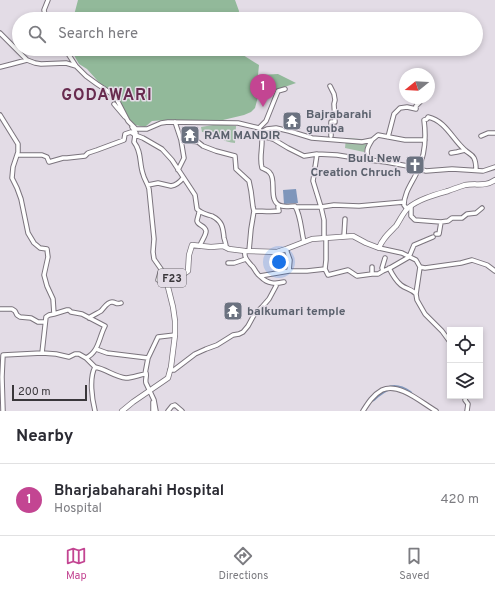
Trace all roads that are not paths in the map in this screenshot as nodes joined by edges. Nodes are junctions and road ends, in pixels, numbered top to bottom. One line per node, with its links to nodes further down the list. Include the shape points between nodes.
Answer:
1 (48, 0): 2 (street)
2 (44, 12)
3 (0, 33): 4 (street)
4 (12, 45)
5 (23, 56): 7 (street)
6 (70, 56): 8 (street)
7 (27, 60): 8 (street, via 41,64 66,63); 9 (street)
8 (76, 66): 15 (street, via 115,96 128,121 136,129)
9 (0, 67)
10 (330, 86): 19 (street, via 335,100 335,122 331,122)
11 (285, 89): 16 (street, via 278,91)
12 (114, 104): 18 (street, via 132,126)
13 (418, 104): 21 (street, via 416,109 400,108 394,114)
14 (0, 115): 28 (street, via 18,144)
15 (175, 122): 16 (street, via 238,123); 22 (street)
16 (261, 132): 23 (street, via 276,128 312,138 362,142); 27 (street, via 304,156); 38 (street, via 261,166 272,176 273,196)
17 (495, 133): 20 (street)
18 (135, 135): 28 (street, via 131,132 125,134 124,140 88,152 85,156 59,158 49,162 47,157 42,155); 32 (street, via 162,149); 36 (street, via 134,142 138,147 143,175)
19 (331, 136)
20 (482, 136)
21 (388, 137): 23 (street, via 378,135); 24 (street)
22 (181, 140): 32 (street, via 184,158); 43 (street, via 198,142 216,151 235,156 236,169 249,181)
23 (372, 140): 29 (street, via 366,152)
24 (425, 140): 25 (street, via 424,120 433,118 446,128); 31 (street)
25 (465, 150): 26 (street); 33 (street, via 476,160)
26 (451, 153)
27 (317, 154): 29 (street); 40 (street, via 313,181)
28 (17, 155): 74 (street, via 12,178 18,188 28,233 34,243 40,248 47,249 44,275 53,299)
29 (368, 160): 31 (street)
30 (495, 167): 33 (street, via 483,171)
31 (419, 169): 33 (street); 37 (street)
32 (178, 170): 34 (street)
33 (476, 170)
34 (183, 178): 36 (street, via 173,186 158,183); 44 (street, via 195,195 196,208)
35 (495, 180): 41 (main road, via 487,184 465,185 430,197)
36 (148, 185): 69 (street, via 154,259 161,269 158,280)
37 (404, 202): 40 (street, via 359,206 334,204); 41 (street)
38 (279, 205): 39 (street); 43 (street, via 279,211)
39 (296, 207): 40 (street); 49 (street)
40 (321, 207): 48 (street)
41 (409, 208): 46 (street, via 415,220); 52 (main road)
42 (482, 208): 46 (street, via 462,218)
43 (254, 211): 54 (street)
44 (199, 212): 50 (street, via 197,222 206,231); 51 (street, via 221,223)
45 (346, 219): 47 (street)
46 (441, 222): 55 (street, via 439,234 414,245)
47 (344, 236): 48 (main road); 52 (main road, via 353,236)
48 (325, 238): 49 (main road); 62 (street)
49 (304, 242): 53 (main road)
50 (200, 246): 51 (main road); 69 (main road, F23, via 192,245 187,273 170,278)
51 (226, 247): 54 (main road)
52 (379, 248): 55 (street)
53 (286, 249): 54 (main road, via 277,252); 63 (street, via 290,260)
54 (247, 251): 57 (street)
55 (409, 257): 59 (street, via 416,260); 61 (street)
56 (385, 258): 64 (street)
57 (246, 259): 58 (street); 67 (street)
58 (228, 263)
59 (420, 267): 65 (street, via 443,266 472,260); 71 (street)
60 (372, 268): 66 (street)
61 (389, 268): 64 (street); 71 (street, via 401,285)
62 (325, 269): 63 (street); 66 (street, via 328,275 348,270 358,276)
63 (289, 271): 67 (street)
64 (383, 271): 66 (street)
65 (495, 271)
66 (372, 274)
67 (260, 276): 70 (street)
68 (284, 282): 70 (street)
69 (167, 283): 77 (main road, F23, via 173,307)
70 (276, 284): 84 (street, via 269,299 254,315 244,332 206,348 174,370)
71 (416, 294): 78 (street, via 425,314)
72 (122, 303): 75 (street, via 110,302)
73 (0, 309): 76 (street, via 12,309 17,315)
74 (54, 314): 75 (street, via 67,310); 76 (street, via 46,317)
75 (89, 318): 79 (street, via 105,326)
76 (45, 322): 80 (street)
77 (174, 335): 82 (street, via 158,337); 84 (main road, F23)
78 (447, 338)
79 (96, 349): 81 (street); 82 (street, via 107,353)
80 (42, 354): 81 (street, via 79,354); 88 (street, via 3,355)
81 (86, 358): 83 (street)
82 (148, 358): 85 (street)
83 (95, 368): 85 (street, via 124,378); 89 (street, via 92,373)
84 (170, 370): 86 (main road, via 168,378)
85 (144, 374): 86 (street)
86 (149, 390): 90 (main road); 91 (street)
87 (465, 399): 96 (street)
88 (3, 411)
89 (95, 411)
90 (122, 411)
91 (154, 411)
92 (168, 411): 93 (street, via 174,405)
93 (182, 411)
94 (363, 411): 95 (street, via 373,397 388,388 395,388 416,398)
95 (436, 411)
96 (467, 411)

